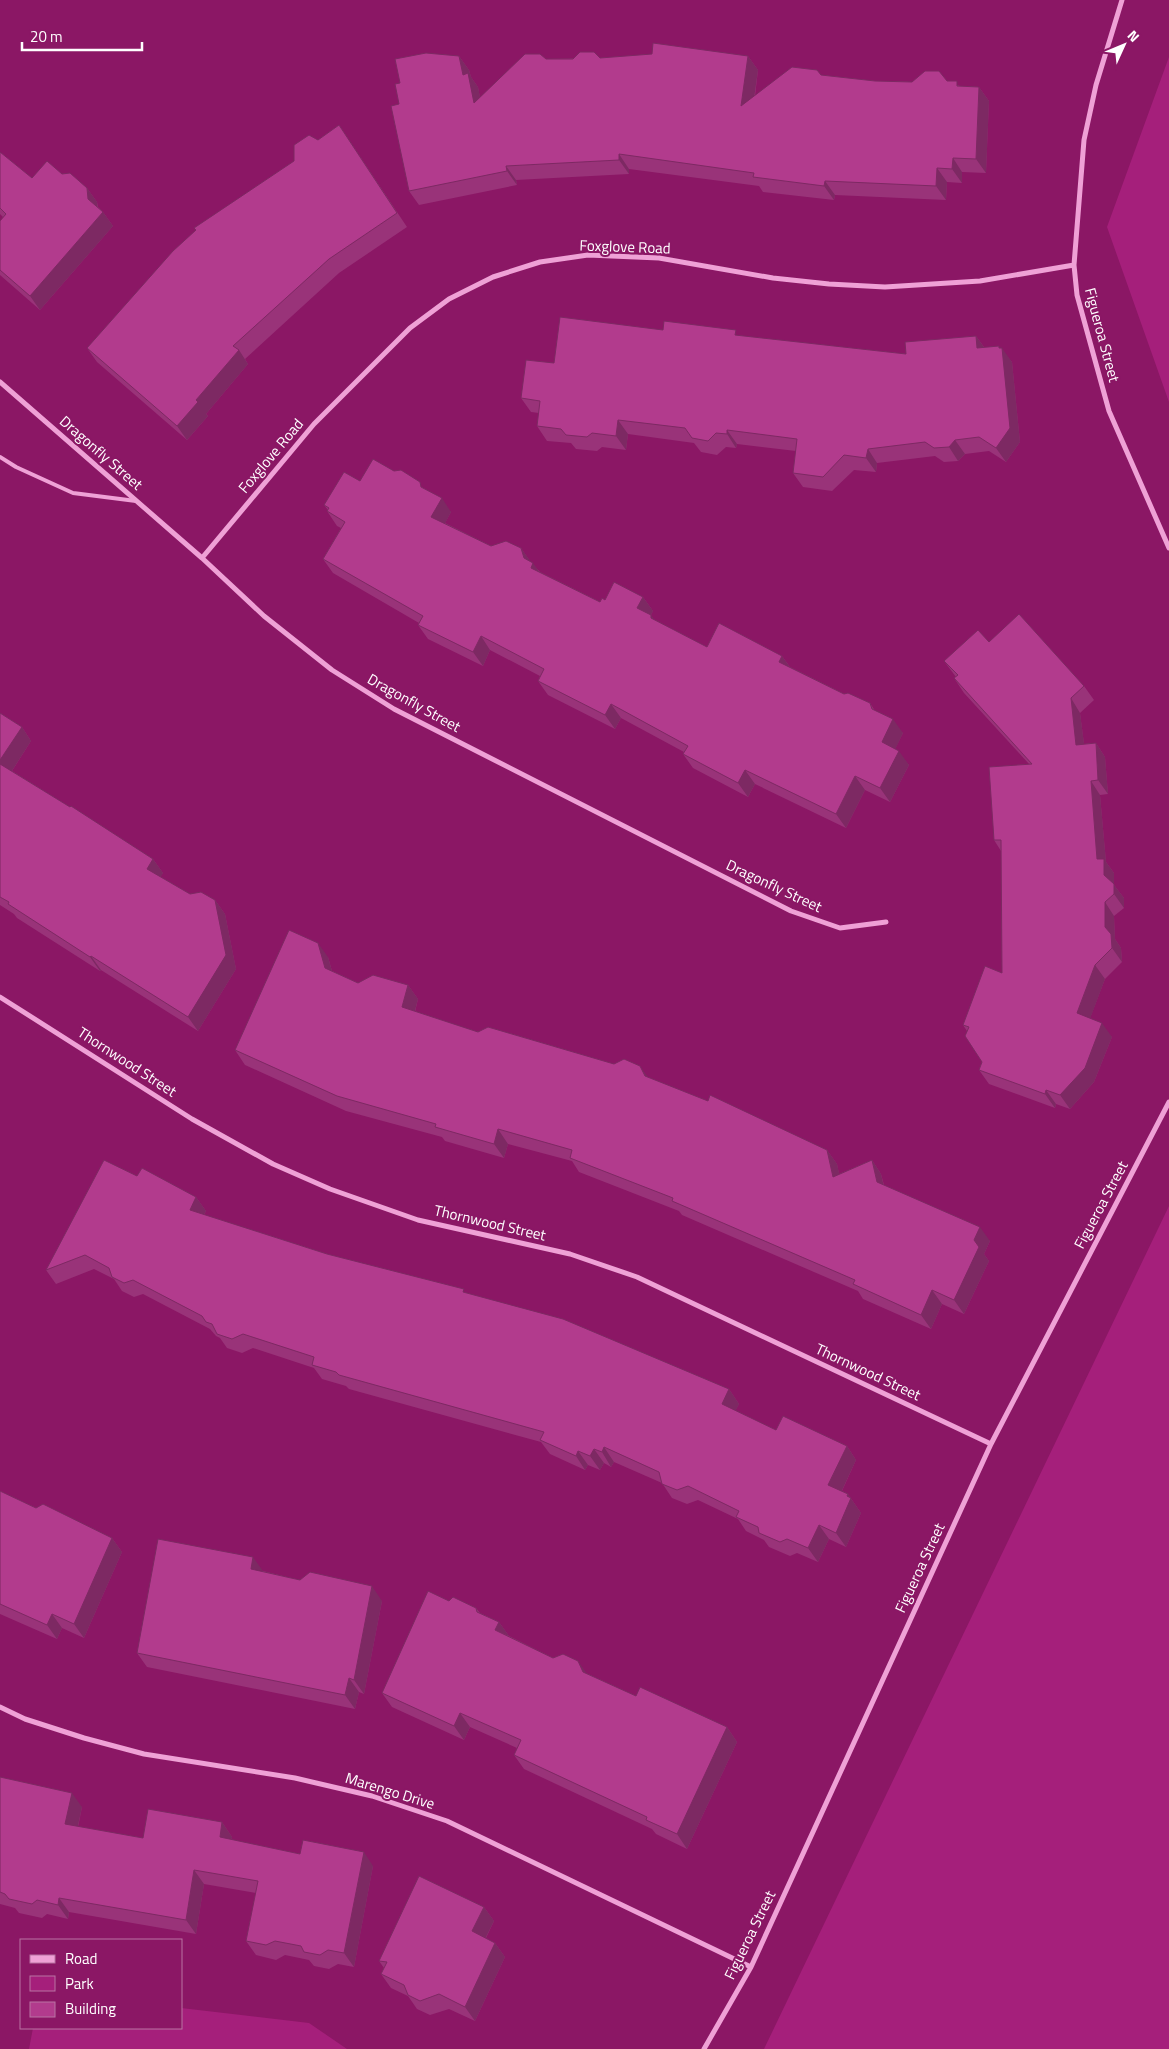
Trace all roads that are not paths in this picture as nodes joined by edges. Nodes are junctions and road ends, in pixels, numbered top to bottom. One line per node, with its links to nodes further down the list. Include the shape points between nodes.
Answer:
1 (1122, 0): 2 (street, Figueroa Street, via 1096,85 1084,140)
2 (1074, 265): 6 (street, Figueroa Street, via 1076,295 1109,411); 7 (street, Foxglove Road, via 980,281 885,287 774,278 659,258 588,255 540,262 493,277 449,299 410,328 314,424)
3 (0, 382): 5 (street, Dragonfly Street)
4 (0, 458): 5 (lane, via 73,492)
5 (136, 501): 7 (street, Dragonfly Street)
6 (1169, 548)
7 (202, 558): 8 (street, Dragonfly Street, via 264,616 324,664 394,709 791,911 840,928)
8 (886, 922)
9 (0, 997): 11 (street, Thornwood Street, via 192,1119 273,1164 330,1189 418,1220 570,1254 637,1277)
10 (1169, 1102): 11 (street, Figueroa Street)
11 (991, 1444): 13 (street, Figueroa Street)
12 (0, 1707): 13 (street, Marengo Drive, via 25,1719 92,1741 144,1754 295,1778 372,1796 447,1821)
13 (750, 1967): 14 (street, Figueroa Street)
14 (704, 2049)

